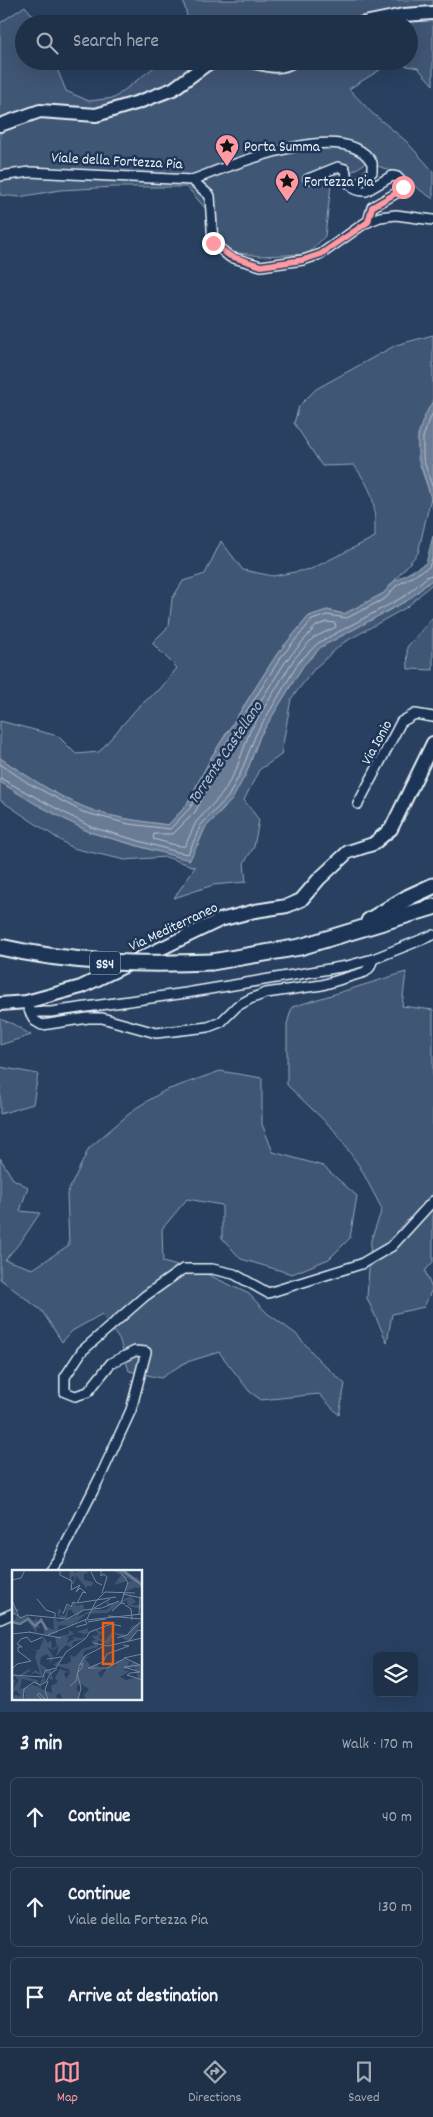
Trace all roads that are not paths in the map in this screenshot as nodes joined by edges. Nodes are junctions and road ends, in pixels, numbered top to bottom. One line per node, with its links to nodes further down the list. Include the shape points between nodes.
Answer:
1 (433, 13): 2 (street)
2 (404, 15)
3 (199, 70): 4 (street, via 174,89 96,115 40,111)
4 (0, 125)
5 (0, 176): 7 (street, Viale della Fortezza Pia, via 30,172)
6 (308, 179): 8 (street, via 332,168 342,168)
7 (192, 180): 8 (street, via 254,157 302,144 342,144 361,149 372,163 372,172); 10 (street, Viale della Fortezza Pia, via 210,196 213,243 230,256 261,266 321,254)
8 (353, 188): 10 (street, via 366,191 392,176 397,176 403,183 400,191 372,207)
9 (433, 220): 10 (street, Viale della Fortezza Pia, via 396,215)
10 (368, 222)
11 (433, 717): 13 (street, Via Ionio, via 415,714 401,722)
12 (433, 743): 21 (street, Via Mediterraneo, via 392,830 373,844 348,852 318,878 301,900 220,920 81,987)
13 (358, 804)
14 (433, 886): 16 (highway)
15 (433, 908): 16 (highway, SS4)
16 (348, 934): 18 (highway, SS4, bridge, via 290,949 212,962 159,964 71,960)
17 (433, 935): 19 (street)
18 (0, 947)
19 (373, 960): 21 (street, via 186,993 50,1012); 21 (street, via 365,972 322,985 250,998 222,1022 208,1027 156,1033 102,1018 42,1025 35,1021)
20 (0, 1004): 21 (street, Via Mediterraneo)
21 (28, 1007)
22 (433, 1201): 23 (street, via 392,1246 361,1264 268,1292 234,1274 212,1269 183,1269 145,1296 82,1351 65,1377 65,1392 75,1396 88,1392 111,1363 136,1351 146,1352 131,1410 74,1529)
23 (50, 1570)
24 (12, 1614): 25 (street)
25 (0, 1618)

